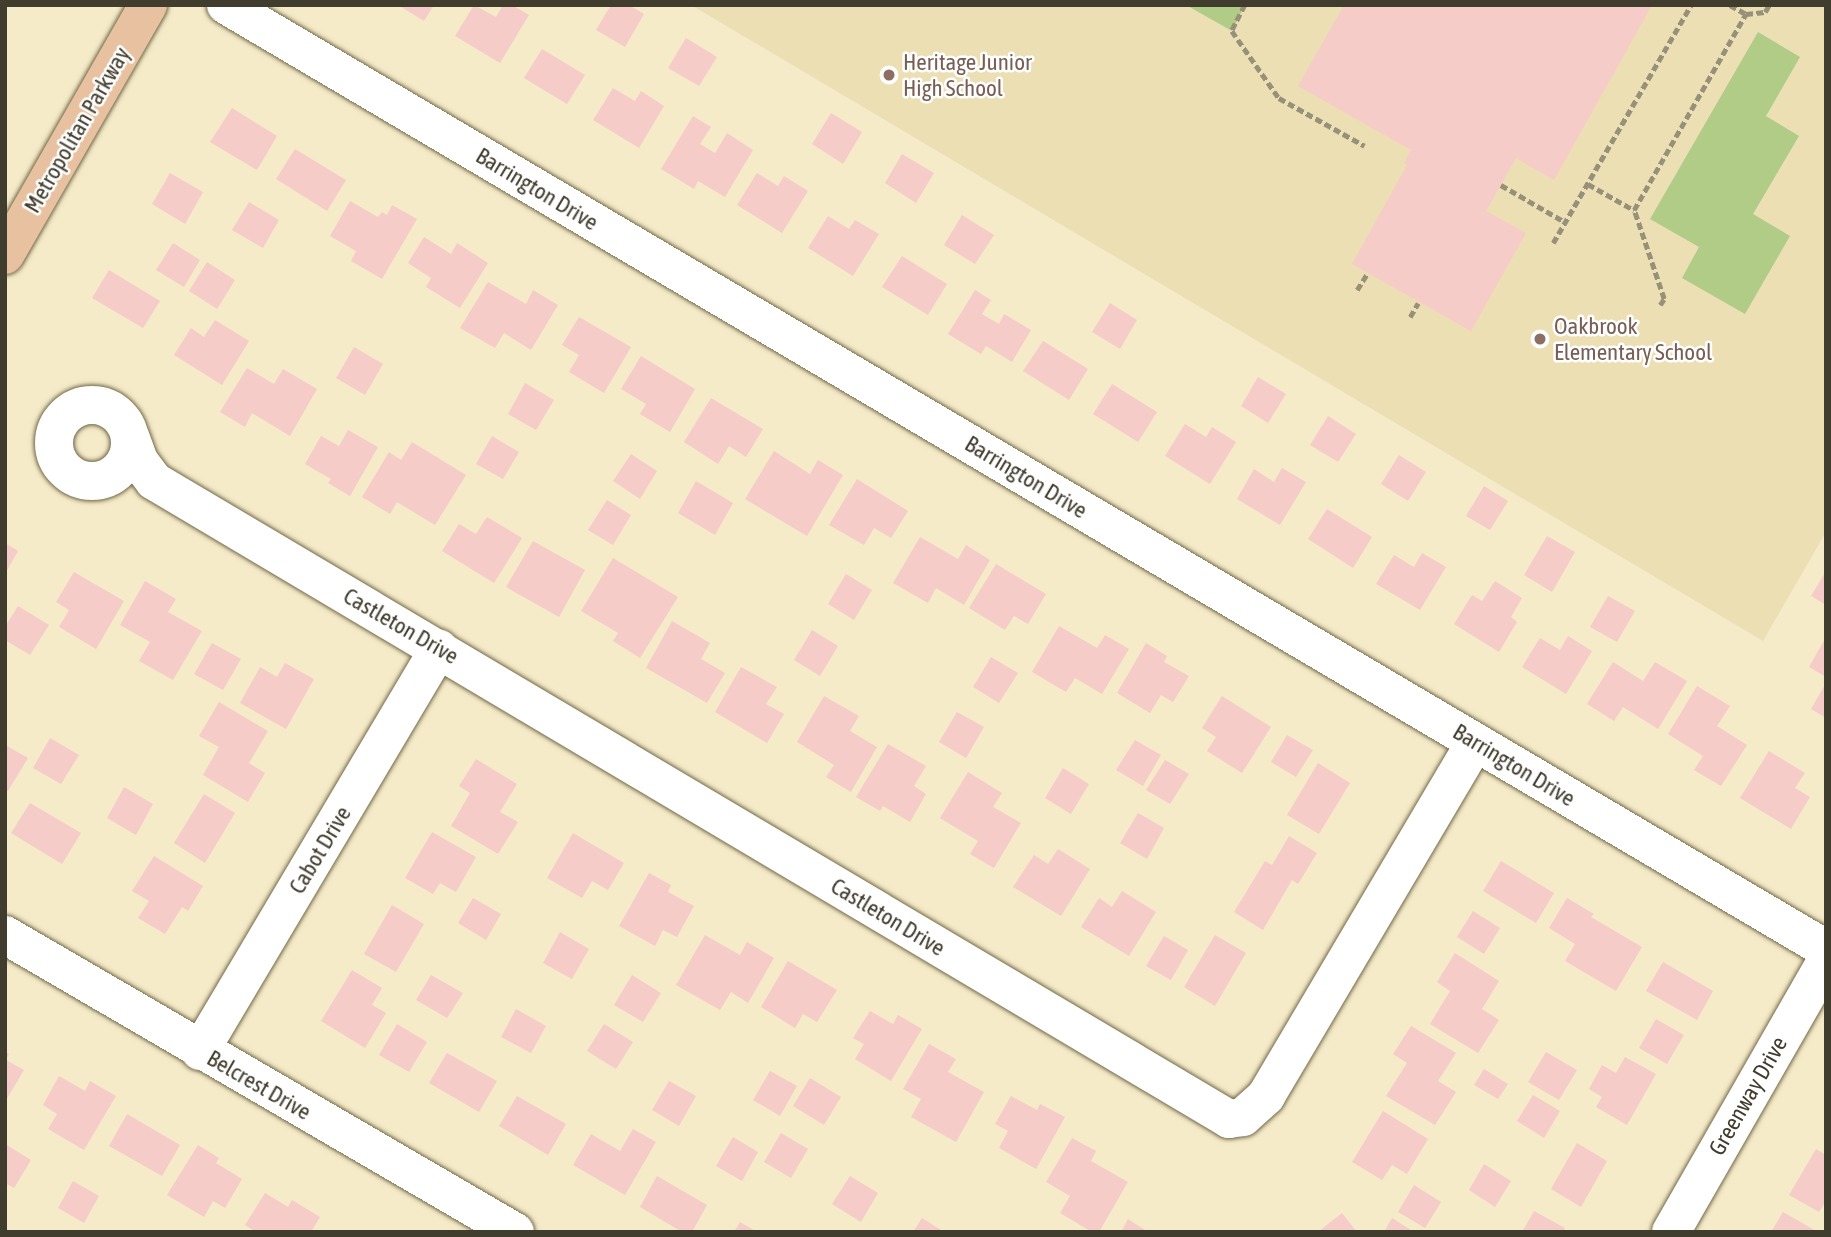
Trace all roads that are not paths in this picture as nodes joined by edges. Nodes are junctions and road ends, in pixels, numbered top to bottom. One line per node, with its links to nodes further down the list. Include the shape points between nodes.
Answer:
1 (148, 5): 3 (main road, Metropolitan Parkway)
2 (226, 5): 8 (street, Barrington Drive)
3 (5, 255)
4 (130, 436): 5 (street, via 125,462); 5 (street, Castleton Drive, via 117,414 92,405 67,414 59,425 55,451 68,473 92,482); 6 (street, Castleton Drive, via 139,461)
5 (106, 480): 6 (street, Castleton Drive, via 131,477)
6 (154, 481): 7 (street, Castleton Drive)
7 (439, 649): 8 (street, Castleton Drive, via 1229,1119 1243,1117 1266,1096); 12 (street, Cabot Drive)
8 (1475, 742): 10 (street, Barrington Drive)
9 (5, 935): 12 (street, Belcrest Drive)
10 (1826, 949)
11 (1826, 961): 14 (street, Greenway Drive)
12 (200, 1051): 13 (street, Belcrest Drive)
13 (515, 1232)
14 (1671, 1232)

